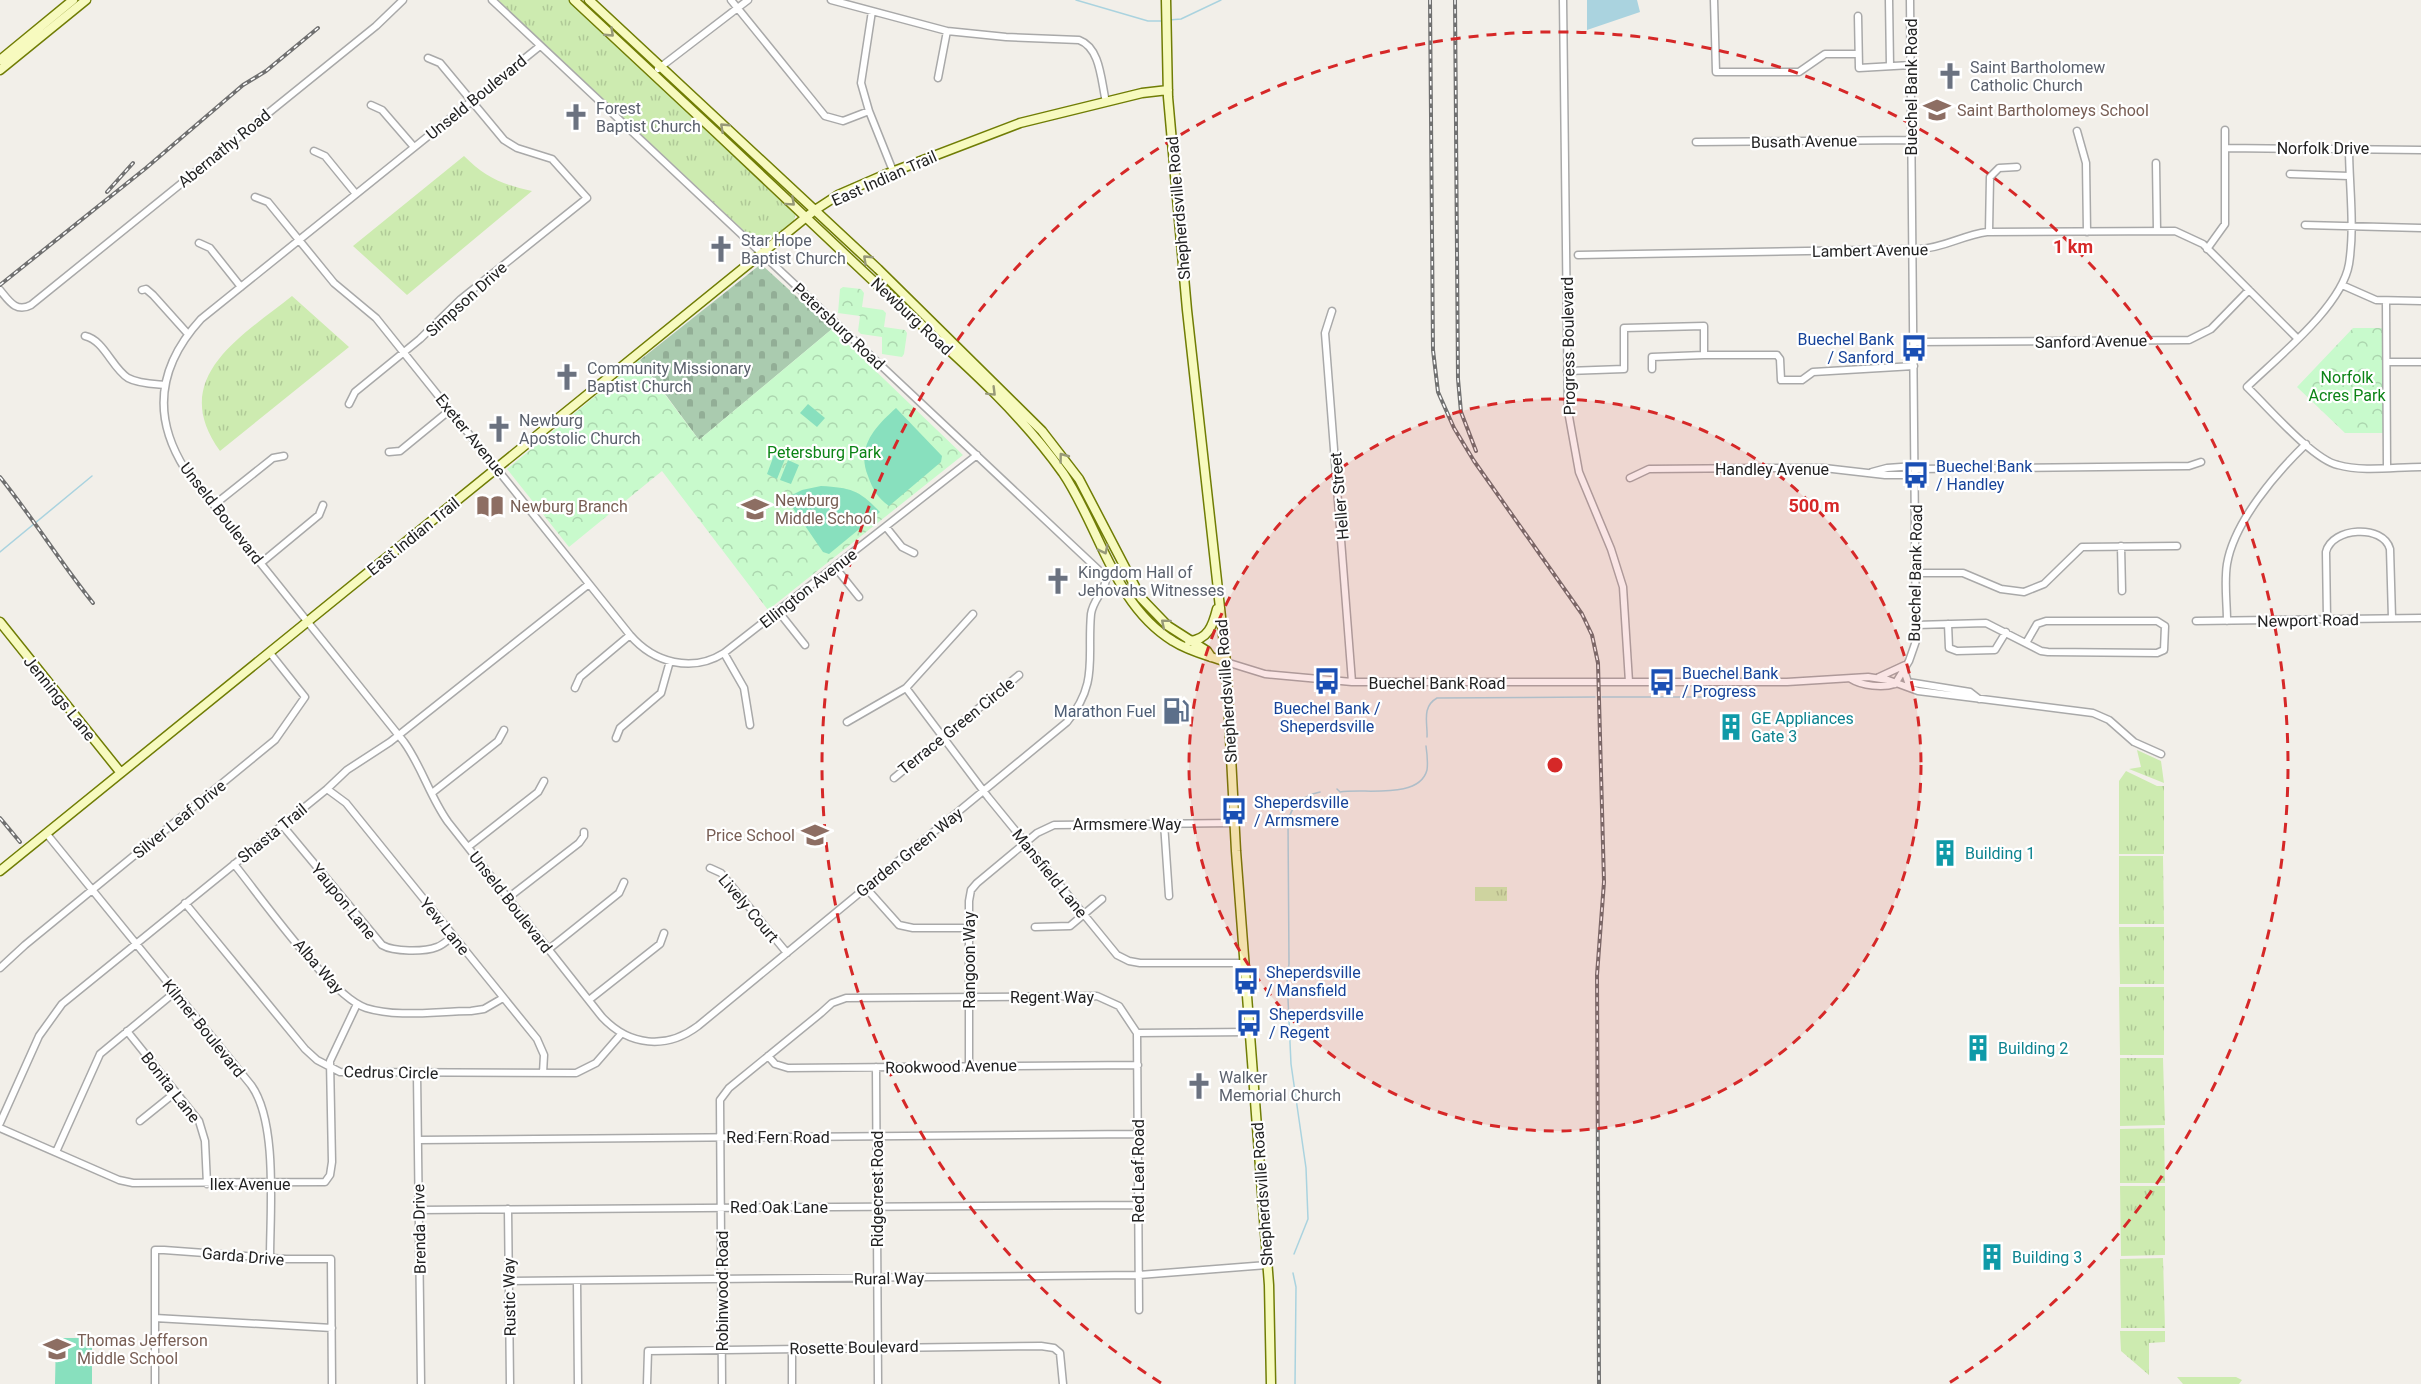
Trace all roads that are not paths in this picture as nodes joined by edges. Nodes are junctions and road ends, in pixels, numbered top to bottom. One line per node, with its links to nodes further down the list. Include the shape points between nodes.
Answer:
1 (73, 0): 22 (main road)
2 (86, 0): 25 (main road)
3 (403, 0): 65 (street, Abernathy Road, via 376,26 28,307 12,304)
4 (492, 0): 19 (street, Petersburg Road)
5 (574, 0): 26 (main road, Newburg Road, one-way to 26)
6 (589, 0): 26 (main road, Newburg Road)
7 (731, 0): 15 (street)
8 (748, 0): 15 (street)
9 (831, 0): 16 (street)
10 (1166, 0): 28 (main road, Shepherdsville Road)
11 (1563, 0): 81 (street, Progress Boulevard)
12 (1714, 0): 20 (street, via 1716,72 1799,72 1825,54)
13 (1889, 0): 24 (street)
14 (1910, 0): 23 (street, Buechel Bank Road)
15 (738, 8): 26 (street); 32 (street, via 825,117 843,122)
16 (872, 11): 18 (street); 32 (street, via 861,75)
17 (1858, 16): 20 (street)
18 (947, 31): 27 (street); 30 (street, via 1085,42 1094,52)
19 (540, 46): 29 (street, Unseld Boulevard); 61 (street, Petersburg Road)
20 (1858, 54): 24 (street, via 1858,68)
21 (428, 58): 29 (street, via 440,63)
22 (0, 60)
23 (1911, 65): 24 (street); 35 (street, Buechel Bank Road)
24 (1890, 66)
25 (0, 70)
26 (657, 70): 49 (main road, Newburg Road, one-way to 26); 50 (main road, Newburg Road, one-way to 50)
27 (938, 78)
28 (1168, 90): 30 (main road, East Indian Trail); 108 (main road, Shepherdsville Road)
29 (471, 101): 37 (street, Unseld Boulevard); 75 (street, Simpson Drive, via 504,140 552,159 587,198 461,299)
30 (1106, 102): 44 (main road, East Indian Trail, via 1020,123)
31 (371, 105): 37 (street, via 382,110)
32 (869, 111): 44 (street)
33 (2225, 130): 38 (street)
34 (2077, 131): 56 (street, via 2086,163)
35 (1911, 140): 36 (street, Busath Avenue); 59 (street, Buechel Bank Road)
36 (1696, 142)
37 (414, 147): 47 (street, Unseld Boulevard)
38 (2225, 148): 39 (street, Norfolk Drive); 60 (street, via 2225,224)
39 (2349, 148): 40 (street, Norfolk Drive); 46 (street)
40 (2421, 150)
41 (314, 151): 47 (street, via 325,156)
42 (2156, 163): 54 (street)
43 (2017, 166): 55 (street, via 1999,168 1990,177)
44 (893, 171): 49 (main road, East Indian Trail, via 838,195)
45 (2290, 174): 46 (street)
46 (2349, 176): 52 (street)
47 (356, 194): 57 (street, Unseld Boulevard)
48 (255, 197): 57 (street, Exeter Avenue, via 268,202)
49 (815, 210): 50 (main road, East Indian Trail); 122 (main road, Newburg Road, one-way to 49, via 1156,616 1141,598 1079,479 1042,431)
50 (806, 217): 61 (main road, East Indian Trail); 127 (main road, Newburg Road, one-way to 127, via 947,349 1041,445 1073,489 1127,594 1146,619 1176,643)
51 (2305, 225): 52 (street)
52 (2350, 225): 53 (street); 63 (street, via 2349,264)
53 (2421, 228)
54 (2157, 231): 56 (street, Lambert Avenue); 60 (street, Lambert Avenue, via 2186,234)
55 (1989, 232): 56 (street, Lambert Avenue); 59 (street, Lambert Avenue, via 1967,235 1937,248)
56 (2087, 232)
57 (299, 240): 64 (street, Unseld Boulevard); 75 (street, Exeter Avenue, via 334,283 369,310)
58 (199, 243): 64 (street, via 210,248)
59 (1913, 249): 62 (street, Lambert Avenue); 74 (street, Buechel Bank Road)
60 (2207, 249): 67 (street, Lambert Avenue)
61 (762, 254): 87 (street, Petersburg Road); 92 (main road, East Indian Trail)
62 (1578, 255)
63 (2342, 285): 68 (street, via 2369,299); 73 (street)
64 (241, 287): 71 (street, Unseld Boulevard)
65 (0, 290)
66 (142, 290): 71 (street, via 153,294)
67 (2249, 290): 73 (street, Lambert Avenue); 74 (street, Sanford Avenue, via 2211,329 2189,340)
68 (2386, 301): 69 (street); 77 (street)
69 (2421, 301)
70 (1332, 311): 135 (street, Heller Street, via 1325,333)
71 (188, 334): 82 (street, Unseld Boulevard, via 175,355)
72 (85, 336): 82 (street, via 96,342 126,376)
73 (2297, 338): 85 (street, via 2247,387)
74 (1914, 342): 79 (street, Buechel Bank Road)
75 (404, 352): 83 (street, Simpson Drive, via 355,392); 84 (street, Exeter Avenue)
76 (1704, 355): 79 (street, via 1777,355 1780,380 1802,380 1813,372); 80 (street, via 1652,357); 81 (street, via 1704,326 1624,328 1624,369)
77 (2387, 362): 78 (street); 90 (street)
78 (2421, 362)
79 (1914, 366): 93 (street, Buechel Bank Road)
80 (1652, 369)
81 (1567, 371): 136 (street, Progress Boulevard, via 1570,431 1579,472 1623,587)
82 (165, 386): 95 (street, Unseld Boulevard, via 164,417 173,449)
83 (350, 404)
84 (450, 410): 86 (street, via 399,451); 92 (street, Exeter Avenue)
85 (2306, 444): 90 (street, via 2334,464); 116 (street, via 2280,471 2233,542 2227,567)
86 (389, 452)
87 (976, 455): 97 (street, Ellington Avenue); 104 (street, Petersburg Road)
88 (284, 456): 95 (street, via 273,458)
89 (2201, 462): 93 (street, Handley Avenue, via 2188,466)
90 (2386, 467): 91 (street)
91 (2421, 467)
92 (498, 468): 105 (street, Exeter Avenue); 114 (main road, East Indian Trail)
93 (1915, 470): 94 (street, Handley Avenue, via 1648,469); 103 (street, Buechel Bank Road)
94 (1630, 478)
95 (214, 505): 101 (street, Unseld Boulevard)
96 (323, 505): 101 (street, via 319,515)
97 (886, 526): 100 (street, via 902,547); 102 (street, Ellington Avenue)
98 (2121, 546): 99 (street); 103 (street, via 2078,549 2043,584 2024,592 2001,589 1963,573); 106 (street)
99 (2177, 546)
100 (914, 553)
101 (261, 563): 114 (street, Unseld Boulevard)
102 (835, 567): 107 (street); 109 (street, Ellington Avenue)
103 (1916, 573): 119 (street, Buechel Bank Road)
104 (1107, 580): 152 (street, Garden Green Way, via 1093,607 1091,671 1078,706 1060,728)
105 (589, 584): 121 (street, Exeter Avenue); 144 (street, Shasta Trail)
106 (2121, 591)
107 (859, 597)
108 (1219, 600): 122 (main road, via 1209,632); 129 (main road, Shepherdsville Road)
109 (778, 611): 124 (street); 126 (street, Ellington Avenue)
110 (973, 614): 139 (street)
111 (2392, 618): 112 (street, Newport Road); 113 (street, Newport Road); 113 (street, via 2387,541 2375,533 2344,533 2325,552)
112 (2421, 618)
113 (2327, 620): 116 (street, Newport Road)
114 (308, 621): 125 (main road, East Indian Trail); 144 (street, Unseld Boulevard)
115 (2196, 621): 116 (street, Newport Road)
116 (2227, 621)
117 (0, 622): 148 (main road, Jennings Lane)
118 (1948, 624): 119 (street); 120 (street, via 1986,623); 120 (street, via 1949,648 1957,651 1995,650)
119 (1916, 625): 130 (street, Buechel Bank Road, via 1915,645)
120 (2006, 632): 123 (street)
121 (630, 635): 128 (street, Exeter Avenue, via 643,649); 138 (street, via 580,677)
122 (1188, 640): 127 (main road, Newburg Road)
123 (2026, 643): 123 (street, via 2042,651 2157,653 2164,650 2166,632 2165,626 2157,621 2046,621 2037,624)
124 (805, 645)
125 (270, 653): 148 (main road, East Indian Trail); 166 (street, Silver Leaf Drive, via 305,695 301,706 271,744)
126 (724, 653): 128 (street, Exeter Avenue, via 697,663); 142 (street, via 744,688)
127 (1211, 657): 129 (main road, Newburg Road)
128 (670, 661): 146 (street, via 661,693 620,728)
129 (1226, 662): 135 (street, Buechel Bank Road, via 1265,674); 155 (main road, Shepherdsville Road)
130 (1908, 663): 131 (street, Buechel Bank Road); 133 (street)
131 (1904, 670): 137 (street, Buechel Bank Road); 140 (street, via 1908,682 1970,692)
132 (1018, 675): 145 (street, Terrace Green Circle)
133 (1876, 678): 134 (street, Buechel Bank Road); 137 (street, Buechel Bank Road)
134 (1851, 679): 136 (street, Buechel Bank Road); 137 (street, via 1887,687)
135 (1352, 682): 136 (street, Buechel Bank Road)
136 (1629, 682)
137 (1895, 684): 140 (street)
138 (575, 688)
139 (906, 688): 141 (street); 145 (street, Mansfield Lane)
140 (1980, 699): 147 (street, via 2093,713 2109,720 2134,742)
141 (847, 722)
142 (750, 725)
143 (504, 730): 153 (street, via 498,741)
144 (399, 736): 151 (street, Shasta Trail, via 354,764); 153 (street, Unseld Boulevard, via 419,764)
145 (944, 737): 149 (street, Terrace Green Circle); 152 (street, Mansfield Lane)
146 (616, 738)
147 (2160, 754)
148 (121, 773): 158 (main road, East Indian Trail)
149 (894, 778)
150 (544, 780): 160 (street, via 538,792)
151 (327, 789): 156 (street, Shasta Trail); 175 (street, Yew Lane, via 346,803)
152 (984, 791): 159 (street, Mansfield Lane); 165 (street, Garden Green Way)
153 (432, 793): 160 (street, Unseld Boulevard)
154 (1164, 823): 155 (street, Armsmere Way); 159 (street, Armsmere Way, via 1054,825); 167 (street)
155 (1234, 823): 179 (main road, Shepherdsville Road)
156 (282, 825): 161 (street, Shasta Trail); 175 (street, Yaupon Lane, via 382,945 393,949 434,948)
157 (584, 831): 168 (street, via 579,843)
158 (46, 833): 163 (main road, East Indian Trail); 166 (street, Kilmer Boulevard)
159 (1025, 843): 171 (street, Mansfield Lane); 173 (street, Rangoon Way, via 974,886 969,901)
160 (468, 847): 168 (street, Unseld Boulevard)
161 (234, 864): 170 (street, Shasta Trail); 186 (street, Alba Way, via 332,984)
162 (710, 868): 178 (street, Lively Court, via 721,873)
163 (0, 871)
164 (624, 882): 177 (street, via 619,893)
165 (866, 888): 173 (street, via 890,918 903,927); 178 (street, Garden Green Way)
166 (92, 889): 176 (street, Kilmer Boulevard); 180 (street, Silver Leaf Drive)
167 (1169, 896)
168 (508, 898): 177 (street, Unseld Boulevard)
169 (1102, 899): 171 (street)
170 (185, 903): 176 (street, Shasta Trail); 195 (street, Cedrus Circle, via 304,1049)
171 (1084, 915): 172 (street, via 1067,927); 179 (street, Mansfield Lane, via 1118,955 1129,961)
172 (1035, 927)
173 (969, 928): 182 (street, Rangoon Way)
174 (664, 933): 184 (street, via 660,944)
175 (453, 936): 183 (street, Yew Lane)
176 (136, 944): 181 (street, Kilmer Boulevard); 200 (street, Shasta Trail, via 53,1014)
177 (549, 949): 184 (street, Unseld Boulevard)
178 (787, 953): 189 (street, Garden Green Way, via 684,1035 654,1042)
179 (1245, 963): 188 (main road, Shepherdsville Road)
180 (0, 968)
181 (175, 992): 187 (street); 208 (street, Kilmer Boulevard, via 262,1104 268,1129)
182 (969, 997): 185 (street, Regent Way); 190 (street, Regent Way, via 1102,997 1119,1006); 193 (street, Rangoon Way)
183 (503, 998): 186 (street, Alba Way, via 484,1009 471,1011 390,1011); 196 (street, Yew Lane, via 540,1043)
184 (589, 999): 189 (street, Unseld Boulevard, via 608,1023)
185 (837, 1001): 191 (street, Robinwood Road)
186 (357, 1004): 195 (street, Ilex Avenue, via 330,1061)
187 (127, 1031): 198 (street, Bonita Lane); 206 (street, via 97,1059)
188 (1250, 1032): 190 (street); 215 (main road, Shepherdsville Road)
189 (622, 1033): 196 (street, Cedrus Circle, via 589,1068)
190 (1137, 1033): 192 (street, Red Leaf Road)
191 (768, 1056): 194 (street, Rookwood Avenue, via 775,1064 788,1068); 204 (street, Robinwood Road, via 722,1097)
192 (1138, 1065): 193 (street, Rookwood Avenue); 202 (street, Red Leaf Road)
193 (969, 1066): 194 (street, Rookwood Avenue)
194 (876, 1067): 203 (street, Ridgecrest Road)
195 (331, 1068): 197 (street, Cedrus Circle, via 350,1074); 208 (street, Ilex Avenue, via 327,1181)
196 (543, 1073): 197 (street, Cedrus Circle)
197 (417, 1074): 205 (street, Brenda Drive)
198 (176, 1092): 199 (street); 207 (street, Bonita Lane, via 204,1133)
199 (140, 1121)
200 (0, 1123)
201 (0, 1128): 206 (street, Ilex Avenue)
202 (1138, 1134): 203 (street, Red Fern Road); 209 (street, Red Leaf Road)
203 (877, 1137): 204 (street, Red Fern Road); 210 (street, Ridgecrest Road)
204 (720, 1138): 205 (street, Red Fern Road); 211 (street, Robinwood Road)
205 (418, 1140): 213 (street, Brenda Drive)
206 (56, 1152): 207 (street, Ilex Avenue, via 126,1182)
207 (207, 1184): 208 (street, Ilex Avenue)
208 (270, 1184): 214 (street, Kilmer Boulevard)
209 (1138, 1205): 210 (street, Red Oak Lane); 216 (street, Red Leaf Road)
210 (877, 1207): 211 (street, Red Oak Lane); 217 (street, Ridgecrest Road)
211 (721, 1208): 212 (street, Red Oak Lane); 218 (street, Robinwood Road)
212 (508, 1209): 213 (street, Red Oak Lane); 219 (street, Rustic Way)
213 (419, 1210): 229 (street, Brenda Drive)
214 (270, 1258): 222 (street, Garda Drive, via 155,1250); 223 (street, Garda Drive, via 331,1259)
215 (1268, 1265): 216 (street, Rural Way); 237 (main road, Shepherdsville Road)
216 (1139, 1275): 217 (street, Rural Way); 221 (street, Red Leaf Road)
217 (878, 1278): 218 (street, Rural Way); 224 (street, Ridgecrest Road)
218 (722, 1279): 220 (street, Rural Way); 226 (street, Robinwood Road)
219 (509, 1281): 220 (street, Rural Way); 230 (street, Rustic Way)
220 (577, 1281): 231 (street)
221 (1139, 1310)
222 (155, 1318): 223 (street); 227 (street)
223 (332, 1328): 228 (street)
224 (878, 1347): 225 (street, Rosette Boulevard); 235 (street, Ridgecrest Road); 236 (street, Rosette Boulevard, via 1054,1348 1062,1360)
225 (792, 1348): 226 (street, Rosette Boulevard); 234 (street)
226 (722, 1349): 232 (street, Rosette Boulevard, via 648,1351); 233 (street, Robinwood Road)
227 (155, 1384)
228 (332, 1384)
229 (421, 1384)
230 (510, 1384)
231 (578, 1384)
232 (647, 1384)
233 (722, 1384)
234 (792, 1384)
235 (878, 1384)
236 (1063, 1384)
237 (1271, 1384)

